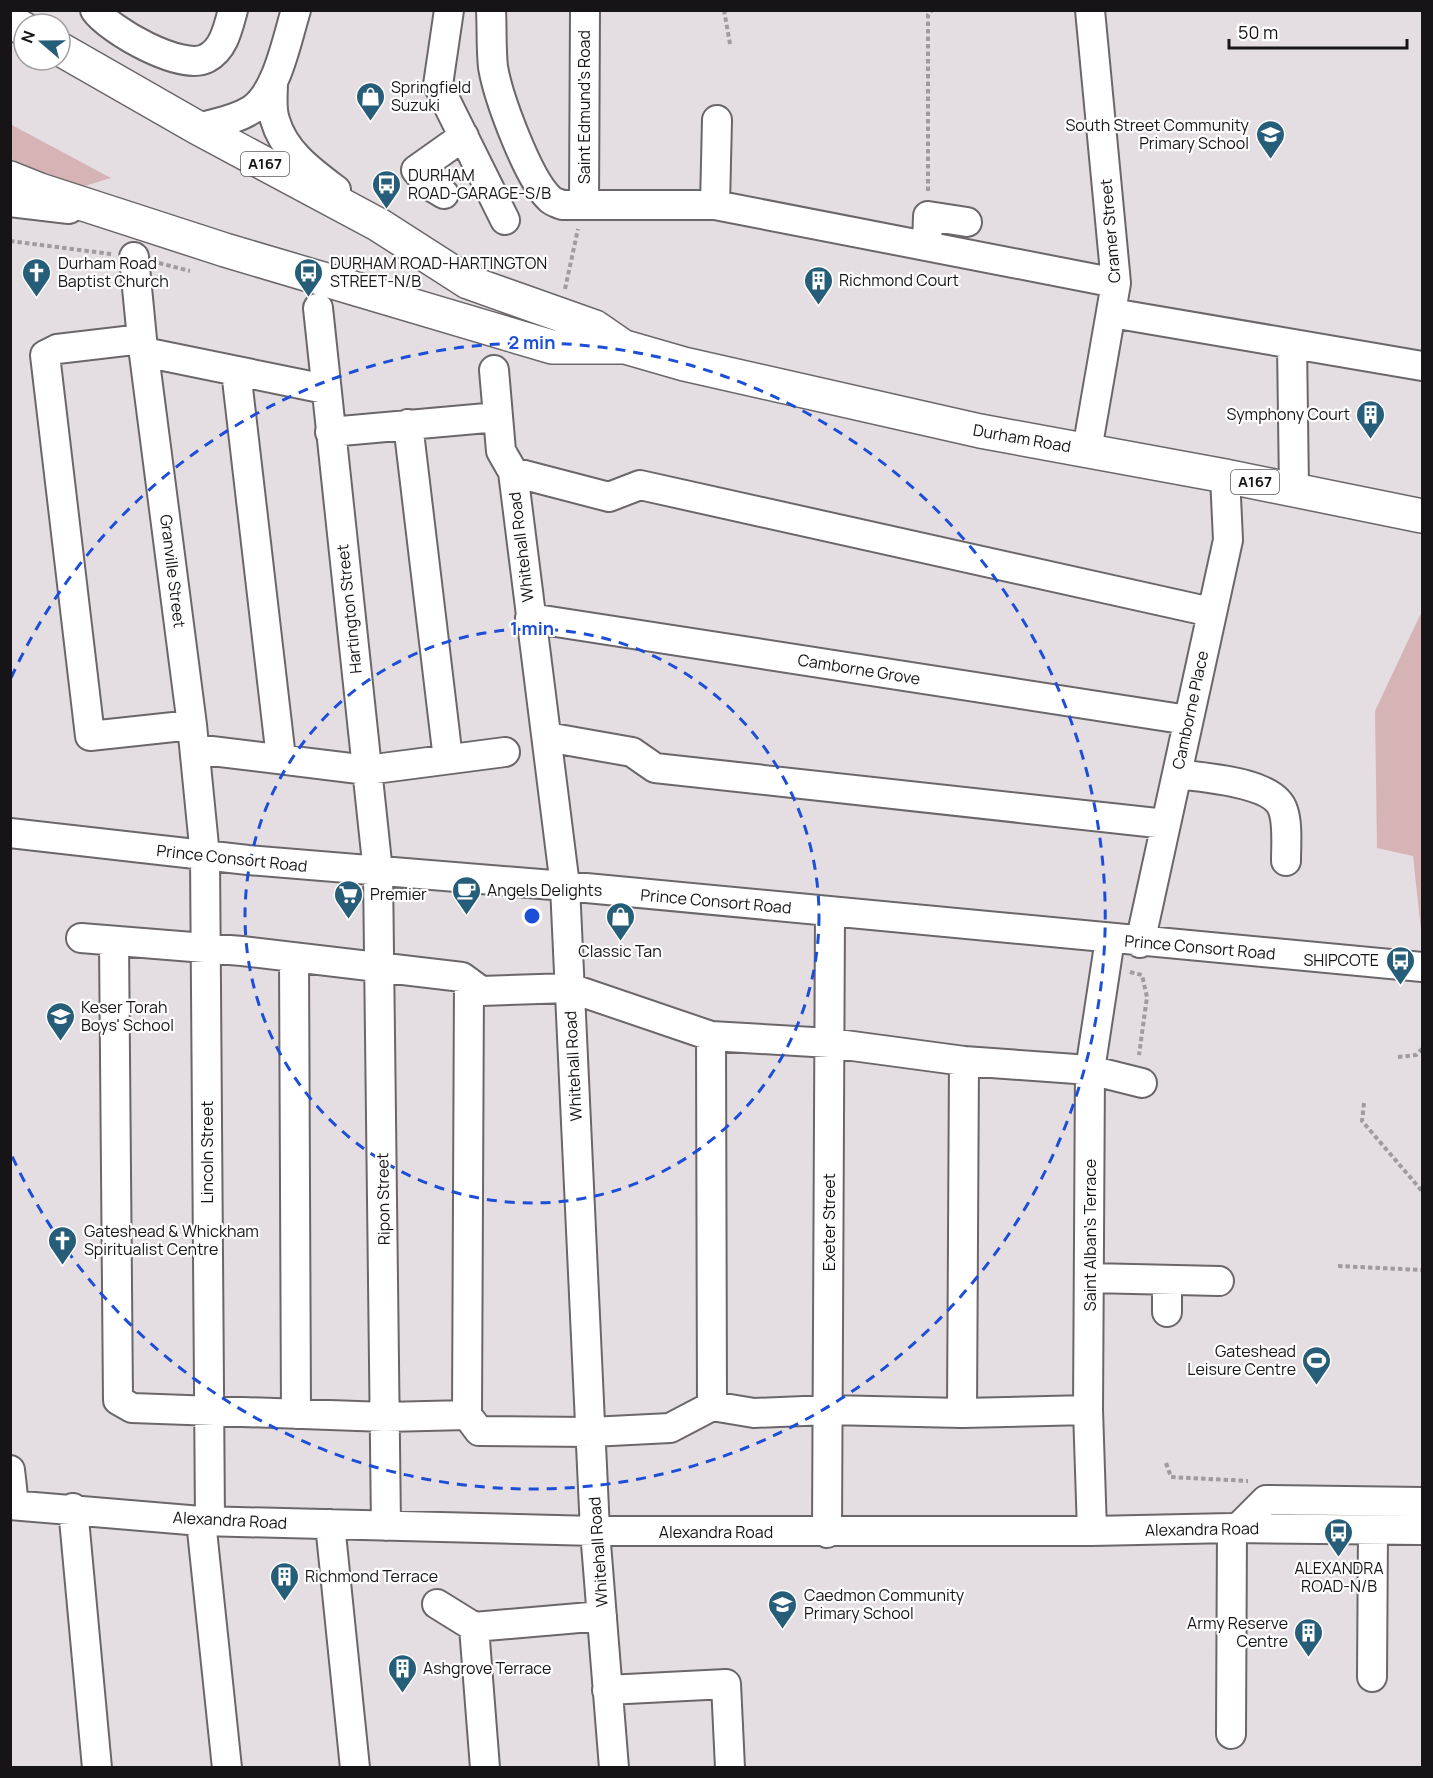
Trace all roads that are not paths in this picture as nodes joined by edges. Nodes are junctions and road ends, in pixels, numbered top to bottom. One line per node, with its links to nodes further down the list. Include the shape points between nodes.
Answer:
1 (95, 10): 2 (street, via 103,21 164,55 188,61 205,60 217,50)
2 (233, 10)
3 (296, 10): 9 (street)
4 (449, 10): 12 (street, via 438,84)
5 (491, 10): 16 (street, via 493,65 514,135 542,190 552,201 562,205)
6 (585, 10): 16 (street, Saint Edmund's Road)
7 (1090, 10): 24 (street, Cramer Street)
8 (72, 56): 11 (main road, A167)
9 (273, 82): 11 (street, via 251,110); 21 (street, via 274,118 282,137 302,164)
10 (717, 120): 17 (street)
11 (198, 128): 21 (main road, A167)
12 (464, 136): 14 (street, via 416,170); 19 (street)
13 (10, 178): 18 (main road, A167)
14 (444, 194)
15 (10, 202): 18 (street)
16 (584, 204): 17 (street)
17 (715, 205): 22 (street)
18 (116, 214): 29 (main road, A167, via 543,345)
19 (505, 220)
20 (967, 222): 22 (street, via 928,216)
21 (379, 225): 29 (main road, A167, via 468,282 595,327)
22 (927, 246): 24 (street)
23 (134, 257): 28 (street, Granville Street)
24 (1116, 283): 26 (street, Cramer Street)
25 (318, 308): 33 (street, Hartington Street)
26 (1112, 313): 27 (street); 37 (street, Cramer Street)
27 (1292, 344): 30 (street); 40 (street)
28 (143, 346): 32 (street); 45 (street, Granville Street); 45 (street, via 57,349 45,356 90,736)
29 (625, 347): 37 (main road, Durham Road / A167, via 980,431)
30 (1422, 366)
31 (494, 370): 34 (street, Whitehall Road)
32 (236, 371): 33 (street); 48 (street)
33 (325, 390): 36 (street, Hartington Street)
34 (498, 417): 35 (street); 38 (street, Whitehall Road, via 501,451)
35 (408, 424): 36 (street); 49 (street)
36 (330, 432): 50 (street, Hartington Street)
37 (1087, 450): 39 (main road, Durham Road / A167)
38 (513, 472): 42 (street, via 609,497 640,484); 43 (street, Whitehall Road)
39 (1226, 476): 40 (main road, Durham Road / A167); 42 (street, Camborne Place, via 1228,540)
40 (1294, 489): 41 (main road, Durham Road / A167)
41 (1422, 516)
42 (1211, 612): 44 (street, Camborne Place)
43 (530, 618): 44 (street, Camborne Grove); 46 (street, Whitehall Road)
44 (1188, 720): 51 (street, Camborne Place)
45 (194, 737): 48 (street); 54 (street, Granville Street)
46 (547, 737): 52 (street, via 632,752 655,768); 57 (street, Whitehall Road)
47 (505, 752): 49 (street)
48 (280, 758): 50 (street)
49 (448, 759): 50 (street)
50 (367, 770): 56 (street, Hartington Street)
51 (1177, 774): 52 (street, Camborne Place); 55 (street, via 1256,787 1272,794 1283,809)
52 (1166, 824): 62 (street, Camborne Place)
53 (10, 832): 54 (street, Prince Consort Road)
54 (206, 855): 56 (street, Prince Consort Road); 63 (street, Lincoln Street)
55 (1286, 861)
56 (378, 872): 57 (street, Prince Consort Road); 66 (street, Ripon Street)
57 (565, 886): 58 (street, Prince Consort Road); 68 (street, Whitehall Road)
58 (830, 912): 60 (street, Prince Consort Road); 70 (street, Exeter Street)
59 (81, 938): 61 (street)
60 (1110, 939): 62 (street, Prince Consort Road); 72 (street, Saint Alban's Terrace)
61 (114, 941): 63 (street); 81 (street, via 118,1400 132,1408)
62 (1140, 942): 65 (street, Prince Consort Road)
63 (206, 949): 64 (street); 81 (street, Lincoln Street)
64 (294, 957): 66 (street); 83 (street)
65 (1422, 967)
66 (381, 968): 67 (street, via 462,977); 85 (street, Ripon Street)
67 (469, 982): 68 (street, via 481,991); 84 (street)
68 (570, 988): 69 (street); 86 (street, Whitehall Road)
69 (711, 1036): 70 (street); 78 (street)
70 (830, 1043): 71 (street); 79 (street, Exeter Street)
71 (964, 1061): 72 (street); 82 (street)
72 (1090, 1070): 73 (street); 74 (street, Saint Alban's Terrace)
73 (1139, 1083)
74 (1090, 1278): 76 (street); 80 (street, Saint Alban's Terrace)
75 (1219, 1281): 76 (street)
76 (1167, 1282): 77 (street)
77 (1167, 1312)
78 (712, 1406): 79 (street, via 754,1413); 86 (street, via 670,1428)
79 (828, 1410): 82 (street); 99 (street, Exeter Street)
80 (1088, 1410): 82 (street); 98 (street, Saint Alban's Terrace)
81 (209, 1411): 83 (street); 91 (street, Lincoln Street)
82 (962, 1413)
83 (296, 1414): 85 (street)
84 (467, 1414): 85 (street); 86 (street, via 478,1431)
85 (385, 1416): 93 (street, Ripon Street)
86 (591, 1432): 97 (street, Whitehall Road)
87 (10, 1470): 89 (street)
88 (1422, 1502): 94 (street, via 1266,1500)
89 (12, 1505): 90 (street, Alexandra Road)
90 (73, 1508): 91 (street, Alexandra Road); 106 (street)
91 (206, 1521): 92 (street, Alexandra Road); 107 (street, Lincoln Street)
92 (330, 1524): 93 (street, Alexandra Road); 108 (street)
93 (387, 1526): 97 (street, Alexandra Road)
94 (1235, 1528): 95 (street, Alexandra Road); 98 (street, Alexandra Road); 105 (street)
95 (1373, 1530): 96 (street, Alexandra Road); 103 (street)
96 (1422, 1530)
97 (595, 1531): 99 (street, Alexandra Road); 101 (street, Whitehall Road)
98 (1092, 1532): 99 (street, Alexandra Road)
99 (827, 1533)
100 (437, 1604): 102 (street)
101 (602, 1617): 102 (street); 104 (street, Whitehall Road)
102 (474, 1627): 109 (street)
103 (1372, 1677)
104 (608, 1690): 110 (street, Whitehall Road); 111 (street, via 726,1684)
105 (1231, 1734)
106 (97, 1767)
107 (227, 1767)
108 (355, 1767)
109 (485, 1767)
110 (614, 1767)
111 (730, 1767)

